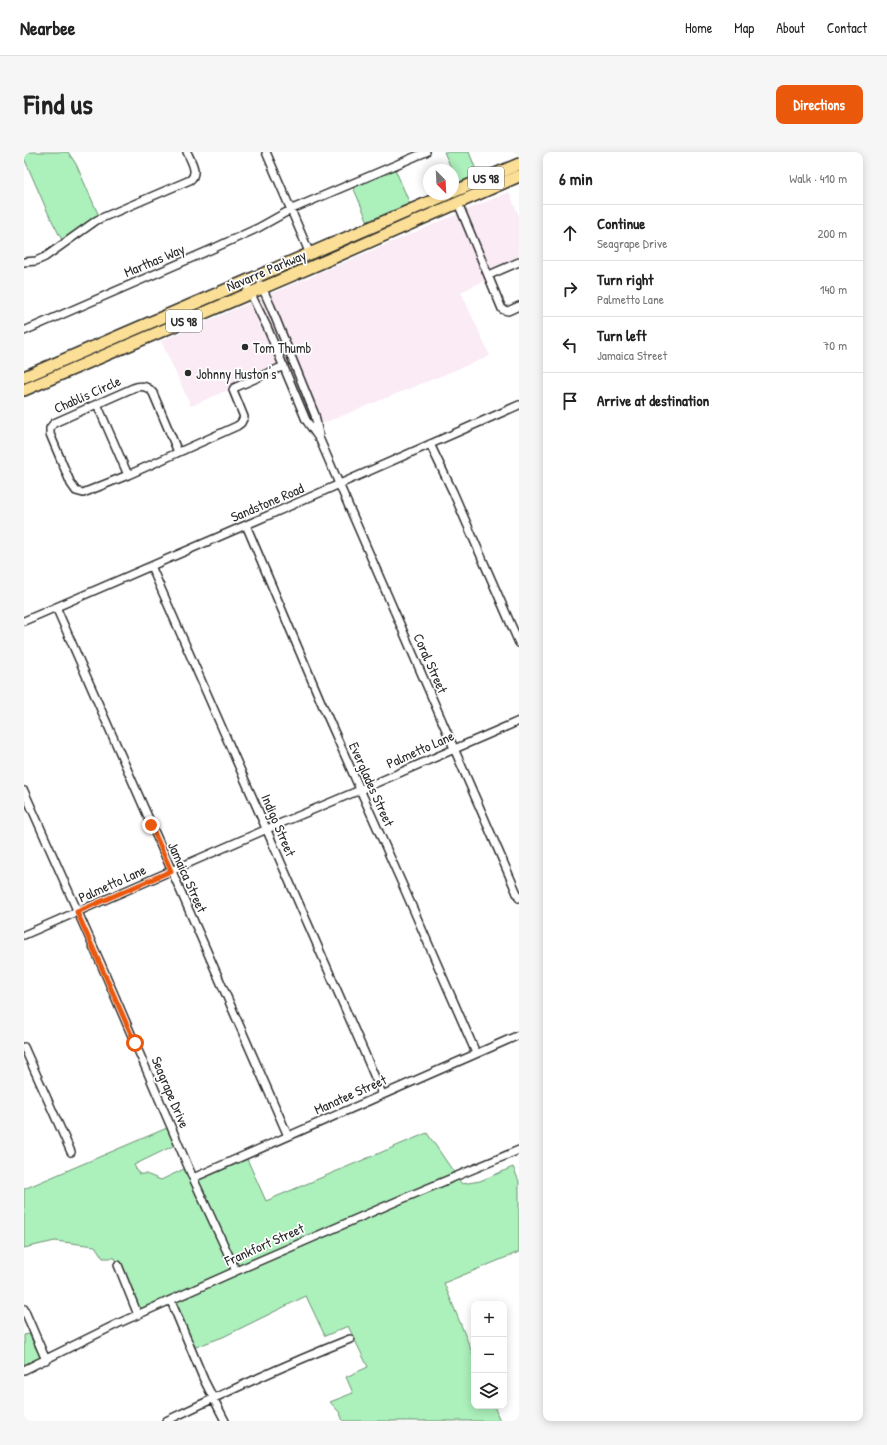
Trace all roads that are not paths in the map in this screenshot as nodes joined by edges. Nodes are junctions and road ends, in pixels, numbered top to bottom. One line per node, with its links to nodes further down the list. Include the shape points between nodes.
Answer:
1 (187, 152): 15 (street, via 194,172 193,178 97,220 45,257)
2 (266, 152): 10 (street)
3 (426, 152): 10 (street, Marthas Way)
4 (519, 164): 6 (highway, US 98)
5 (519, 176): 8 (highway, Navarre Parkway / US 98)
6 (459, 189)
7 (435, 200): 9 (highway, Navarre Parkway / US 98)
8 (458, 203): 12 (highway, Navarre Parkway / US 98); 17 (street)
9 (426, 204): 11 (highway, Navarre Parkway / US 98); 12 (highway)
10 (292, 210): 14 (street); 23 (street, Marthas Way, via 210,250)
11 (404, 213): 13 (highway, via 403,220); 14 (highway, Navarre Parkway / US 98)
12 (412, 223): 13 (highway, Navarre Parkway / US 98)
13 (391, 232): 20 (highway, Navarre Parkway / US 98)
14 (310, 254): 18 (highway, Navarre Parkway / US 98)
15 (24, 262)
16 (519, 262): 17 (street)
17 (489, 275): 22 (street, via 504,310)
18 (257, 277): 19 (highway, Navarre Parkway / US 98); 20 (street, Coral Street)
19 (245, 282): 21 (street, Coral Street); 24 (highway, Navarre Parkway / US 98)
20 (262, 287): 21 (highway, Navarre Parkway / US 98); 31 (street, Coral Street, via 315,415)
21 (250, 293): 25 (highway, Navarre Parkway / US 98); 26 (street, Coral Street)
22 (519, 306)
23 (24, 331)
24 (128, 332): 25 (street); 27 (highway, Navarre Parkway / US 98)
25 (133, 344): 28 (highway, Navarre Parkway / US 98)
26 (284, 368): 31 (street, Coral Street, via 306,420); 33 (street, Chablis Circle, via 236,391 233,390 244,417 241,423)
27 (24, 377)
28 (24, 390)
29 (97, 404): 33 (street, Chablis Circle, via 139,386 149,388); 34 (street); 34 (street, Chablis Circle, via 54,423 50,428 50,434 71,484 76,491 83,493)
30 (519, 404): 32 (street, Sandstone Road)
31 (320, 440): 35 (street, Coral Street)
32 (430, 444): 35 (street, Sandstone Road); 40 (street)
33 (178, 452): 34 (street, Chablis Circle)
34 (128, 475)
35 (338, 484): 36 (street, Sandstone Road); 42 (street, Coral Street)
36 (246, 525): 37 (street, Sandstone Road); 43 (street, Everglades Street)
37 (151, 566): 38 (street, Sandstone Road); 45 (street, Indigo Street)
38 (56, 607): 39 (street, Sandstone Road); 46 (street, Jamaica Street)
39 (24, 621)
40 (519, 643)
41 (519, 721): 42 (street, Palmetto Lane)
42 (455, 749): 43 (street, Palmetto Lane); 47 (street, Coral Street)
43 (360, 790): 45 (street, Palmetto Lane); 52 (street, Everglades Street)
44 (24, 791): 48 (street, Seagrape Drive)
45 (267, 829): 46 (street, Palmetto Lane); 53 (street, Indigo Street)
46 (171, 871): 48 (street, Palmetto Lane); 54 (street, Jamaica Street)
47 (519, 898)
48 (77, 912): 49 (street, Palmetto Lane); 57 (street, Seagrape Drive)
49 (24, 936)
50 (519, 1035): 52 (street, Manatee Street)
51 (24, 1047): 56 (street)
52 (476, 1054): 53 (street, Manatee Street)
53 (382, 1094): 54 (street, Manatee Street)
54 (288, 1136): 57 (street, Manatee Street)
55 (519, 1150): 59 (street, Frankfort Street)
56 (71, 1152)
57 (193, 1178): 59 (street, Seagrape Drive)
58 (118, 1265): 62 (street)
59 (236, 1271): 60 (street, Frankfort Street)
60 (171, 1301): 62 (street, Frankfort Street); 66 (street)
61 (24, 1310): 64 (street)
62 (138, 1315): 64 (street, Frankfort Street)
63 (350, 1340): 66 (street)
64 (46, 1360): 65 (street, Frankfort Street)
65 (24, 1370)
66 (213, 1398): 67 (street); 68 (street)
67 (166, 1421)
68 (225, 1421)

